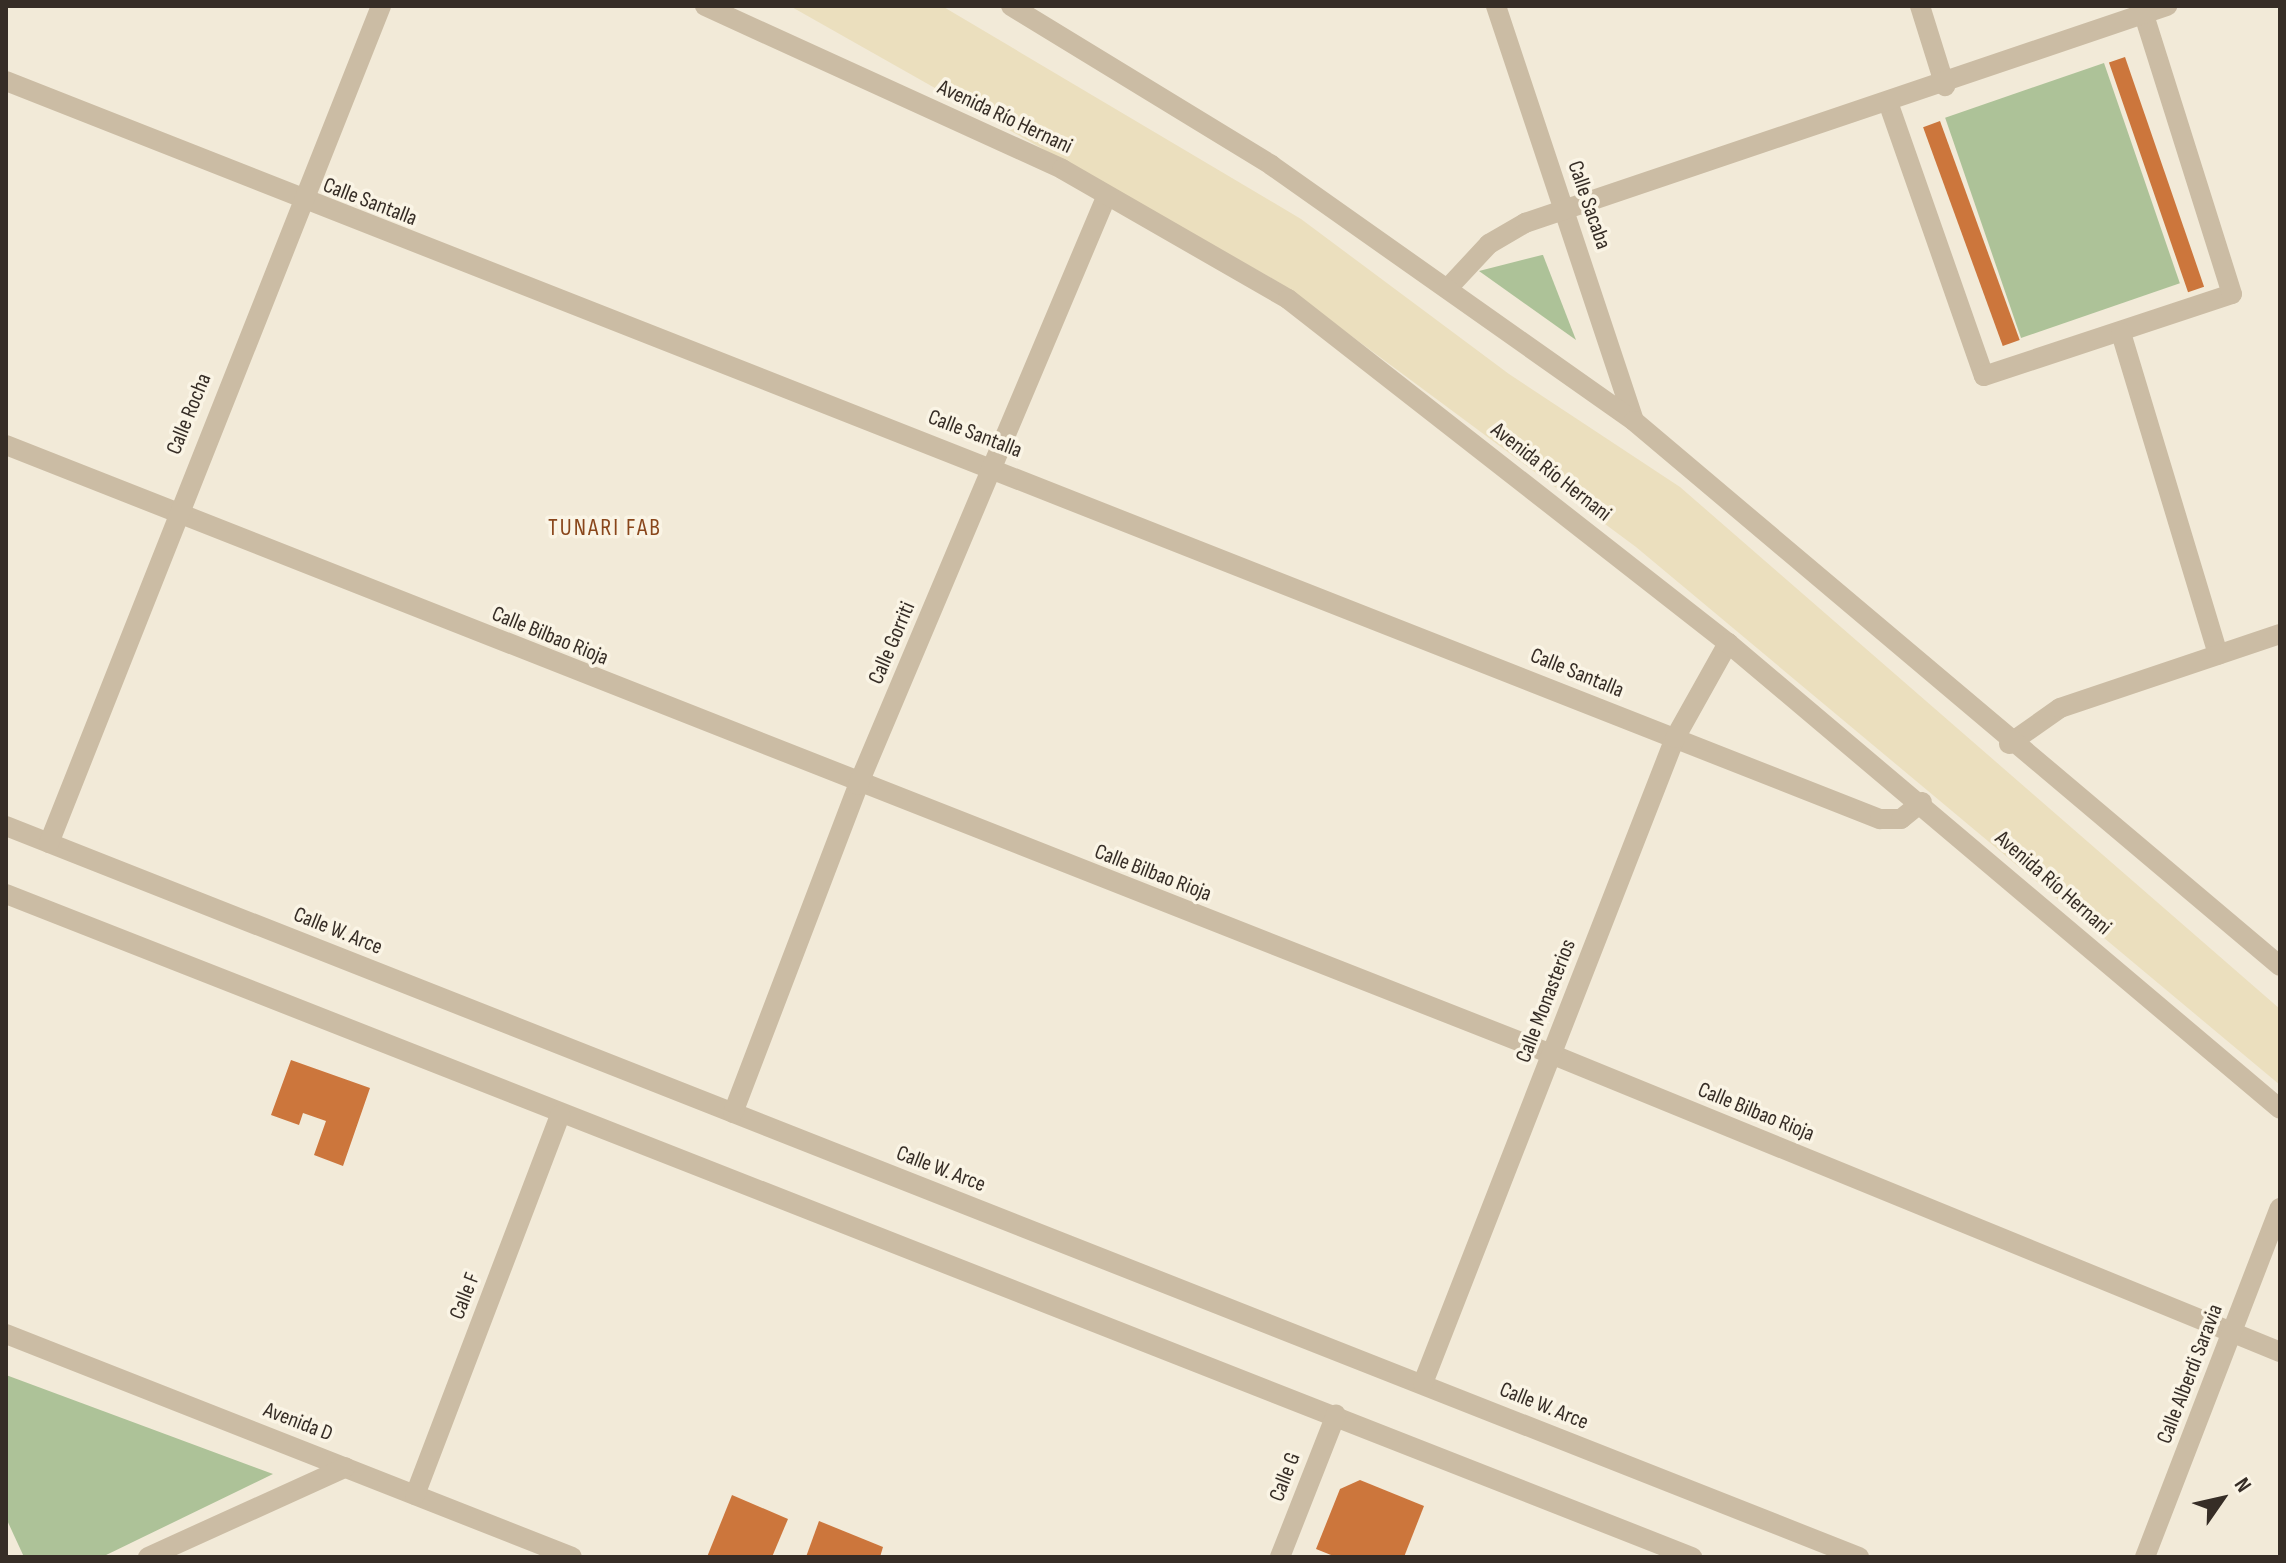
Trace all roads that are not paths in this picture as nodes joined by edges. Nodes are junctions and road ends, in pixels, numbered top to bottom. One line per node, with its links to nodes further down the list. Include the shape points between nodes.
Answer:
1 (381, 6): 12 (street, Calle Rocha)
2 (705, 6): 11 (street, Avenida Río Hernani)
3 (1011, 6): 14 (street, via 1271,165)
4 (1496, 6): 13 (street, Calle Sacaba)
5 (1920, 6): 9 (street)
6 (2167, 6): 7 (street)
7 (2143, 10): 9 (street); 15 (street, via 2232,294)
8 (6, 81): 12 (street, Calle Santalla)
9 (1945, 86): 10 (street)
10 (1889, 105): 13 (street); 15 (street, via 1984,376)
11 (1107, 195): 18 (street, Calle Gorriti); 21 (street, Avenida Río Hernani, via 1288,299)
12 (302, 201): 18 (street, Calle Santalla); 19 (street, Calle Rocha)
13 (1565, 210): 14 (street, via 1489,244); 16 (street, Calle Sacaba)
14 (1448, 288): 16 (street)
15 (2121, 333): 22 (street)
16 (1634, 421): 24 (street)
17 (6, 445): 19 (street, Calle Bilbao Rioja)
18 (991, 466): 23 (street, Calle Santalla); 25 (street, Calle Gorriti)
19 (175, 512): 25 (street, Calle Bilbao Rioja); 28 (street, Calle Rocha)
20 (2280, 634): 22 (street)
21 (1728, 643): 23 (street, Calle Monasterios); 26 (street, Avenida Río Hernani)
22 (2218, 655): 24 (street, via 2060,708)
23 (1675, 738): 26 (street, Calle Santalla, via 1880,819 1901,819); 31 (street, Calle Monasterios)
24 (2009, 744): 30 (street)
25 (858, 785): 31 (street, Calle Bilbao Rioja); 33 (street, Calle Gorriti)
26 (1922, 802): 32 (street, Avenida Río Hernani)
27 (6, 826): 28 (street, Calle W. Arce)
28 (49, 843): 33 (street, Calle W. Arce)
29 (6, 894): 34 (street)
30 (2280, 966)
31 (1551, 1054): 36 (street, Calle Bilbao Rioja); 39 (street, Calle Monasterios)
32 (2280, 1109)
33 (733, 1113): 39 (street, Calle W. Arce)
34 (560, 1115): 40 (street); 42 (street, Calle F)
35 (2280, 1208): 36 (street, Calle Alberdi Saravia)
36 (2232, 1333): 38 (street, Calle Bilbao Rioja); 48 (street, Calle Alberdi Saravia)
37 (6, 1334): 41 (street, Avenida D)
38 (2280, 1352)
39 (1423, 1383): 47 (street, Calle W. Arce)
40 (1336, 1415): 45 (street, Calle G); 46 (street)
41 (346, 1467): 42 (street, Avenida D); 43 (street)
42 (415, 1495): 44 (street, Avenida D)
43 (148, 1557)
44 (572, 1557)
45 (1280, 1557)
46 (1692, 1557)
47 (1859, 1557)
48 (2145, 1557)

